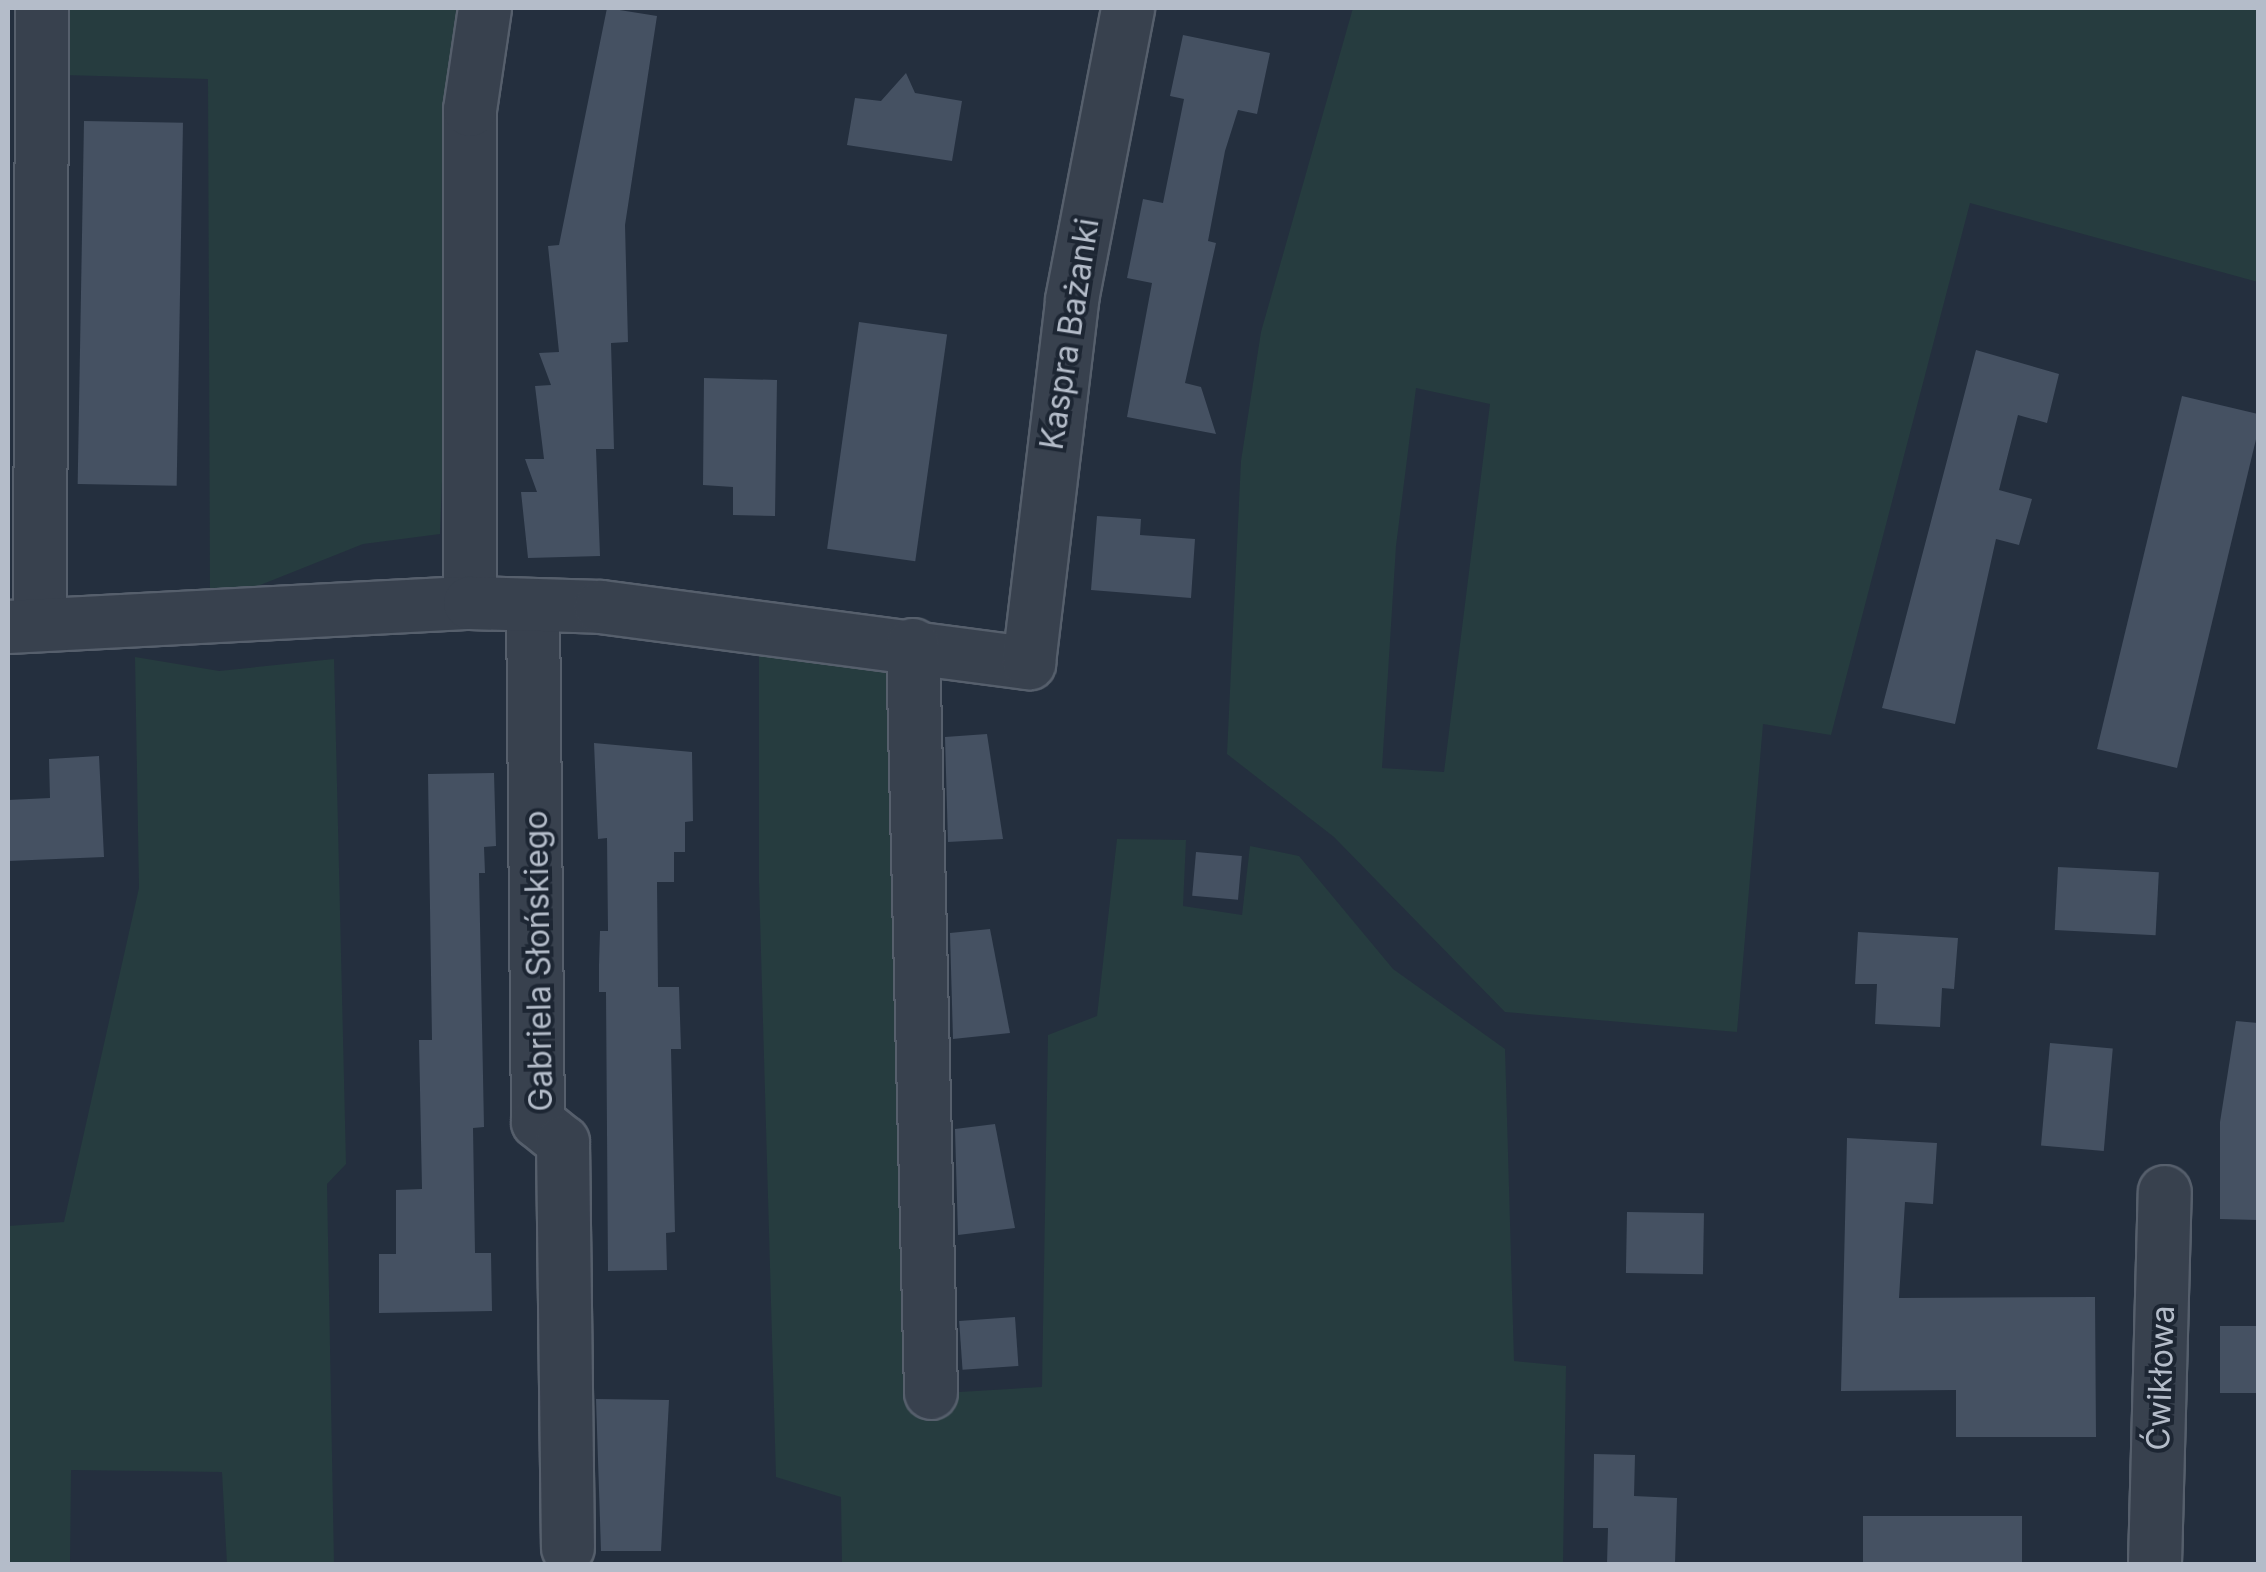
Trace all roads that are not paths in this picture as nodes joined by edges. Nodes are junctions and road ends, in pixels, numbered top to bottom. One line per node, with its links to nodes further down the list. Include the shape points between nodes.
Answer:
1 (42, 8): 6 (street)
2 (485, 8): 4 (street, via 470,110)
3 (1128, 8): 7 (street, Kaspra Bażanki, via 1072,300 1029,663)
4 (470, 602): 5 (street); 6 (street)
5 (533, 605): 7 (street, via 601,607); 10 (street, Gabriela Słońskiego, via 538,1122 563,1142)
6 (24, 626)
7 (913, 645): 9 (street)
8 (2165, 1192): 11 (street, Ćwikłowa)
9 (931, 1393)
10 (568, 1548)
11 (2155, 1564)

